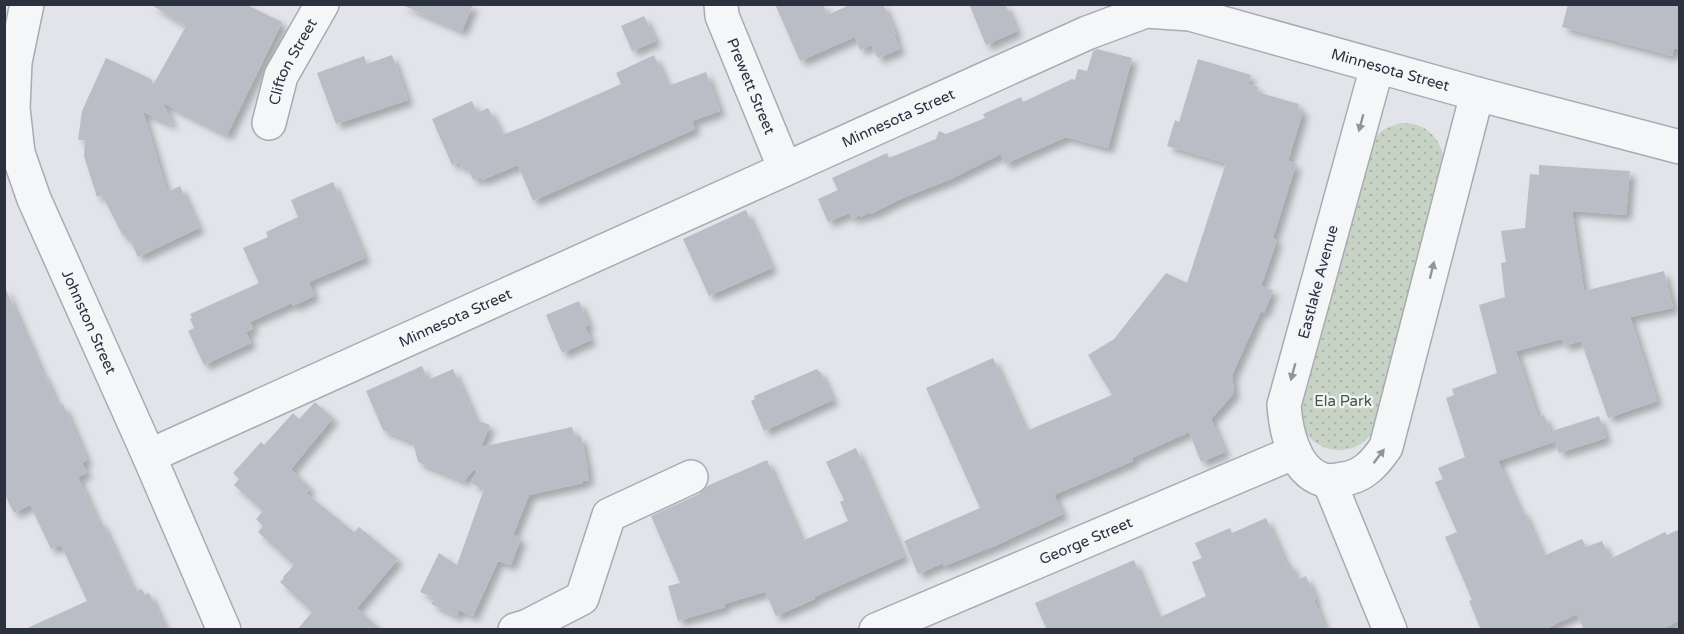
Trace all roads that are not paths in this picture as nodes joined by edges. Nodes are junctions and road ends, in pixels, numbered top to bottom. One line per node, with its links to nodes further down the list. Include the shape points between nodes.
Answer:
1 (27, 4): 10 (street, Johnston Street, via 15,62 13,108 18,153 34,198)
2 (322, 4): 6 (street, Clifton Street, via 282,76)
3 (721, 4): 8 (street, Prewett Street, via 722,16)
4 (1377, 67): 5 (street, Minnesota Street); 8 (street, Minnesota Street, via 1190,14 1146,11 1087,33); 9 (street, Eastlake Avenue, one-way to 9, via 1284,405 1286,428)
5 (1477, 94): 7 (street, Minnesota Street); 12 (street, one-way to 5, via 1352,478 1375,463 1386,447)
6 (269, 123)
7 (1680, 147)
8 (785, 169): 10 (street, Minnesota Street)
9 (1295, 452): 12 (street, Eastlake Avenue, via 1309,472); 15 (street, George Street)
10 (149, 456): 13 (street, Johnston Street)
11 (690, 477): 14 (street, via 609,515 582,598)
12 (1329, 481): 16 (street)
13 (224, 630)
14 (515, 630)
15 (876, 630)
16 (1390, 630)

